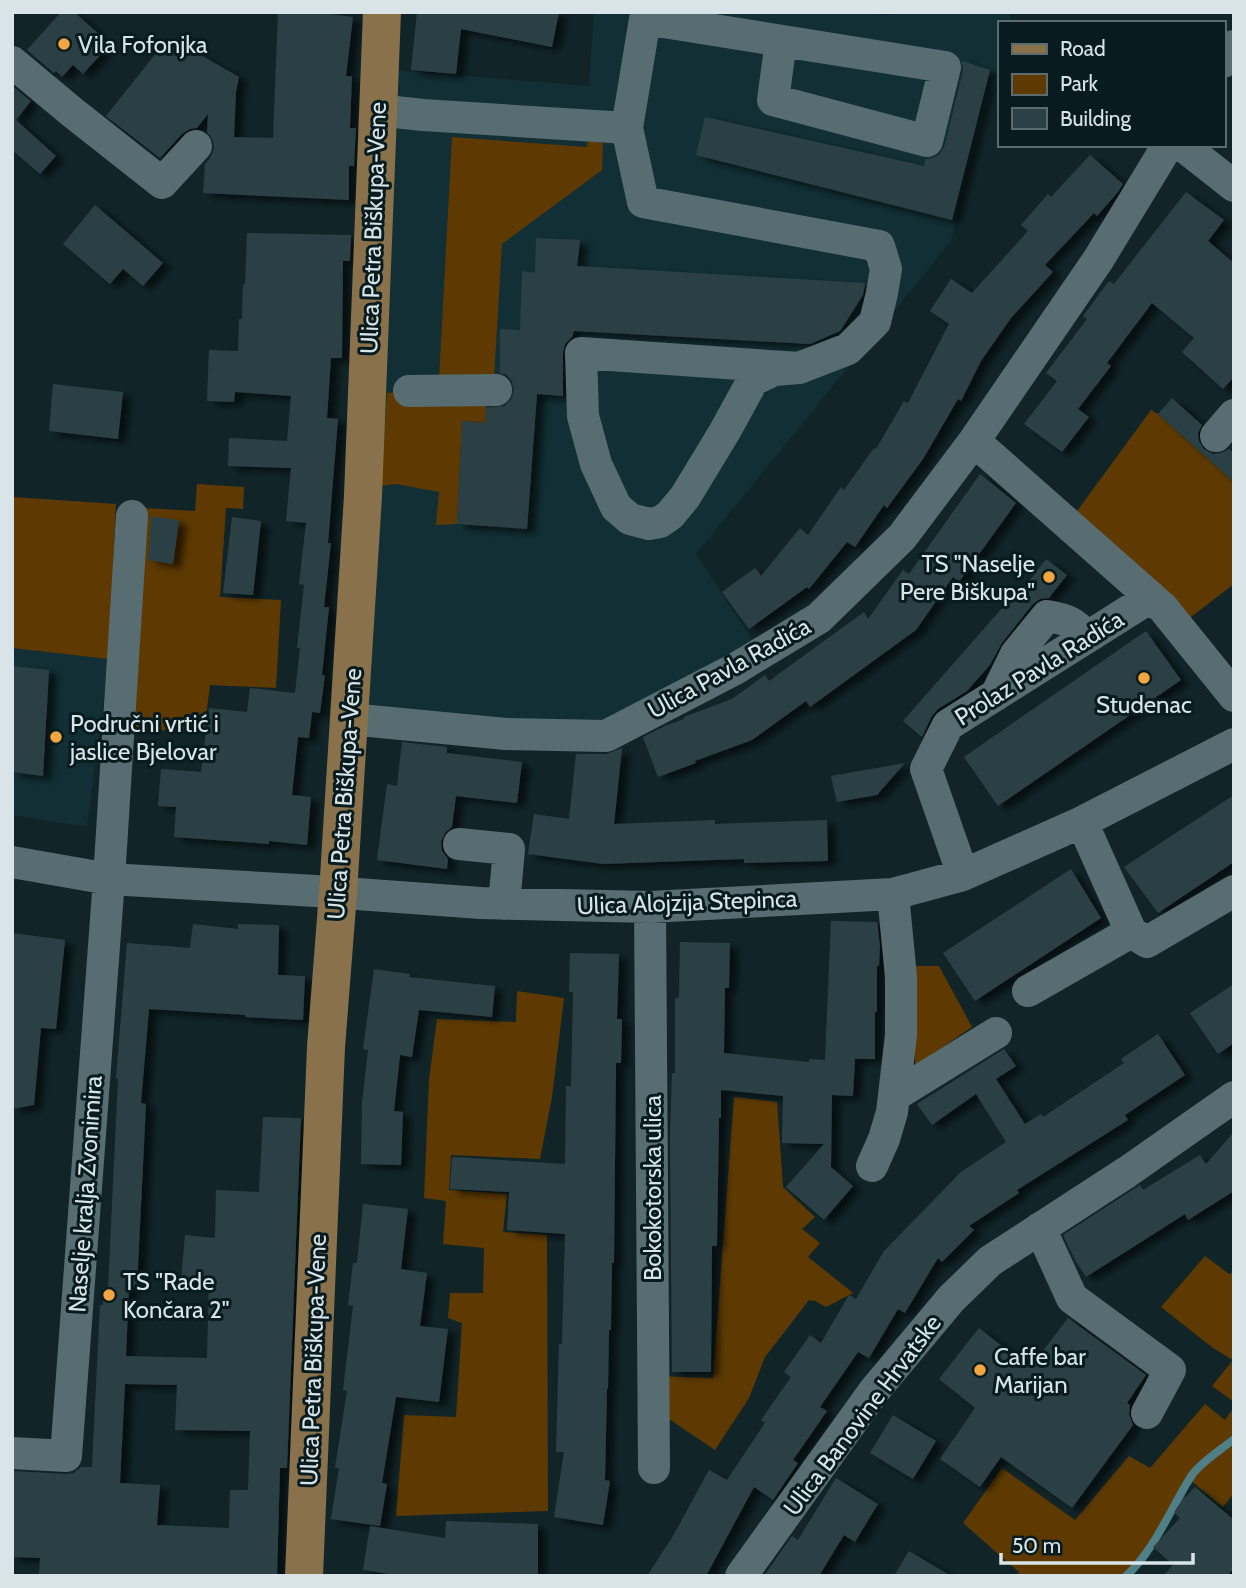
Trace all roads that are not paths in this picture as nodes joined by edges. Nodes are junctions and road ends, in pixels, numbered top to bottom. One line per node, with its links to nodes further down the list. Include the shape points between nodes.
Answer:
1 (382, 12): 4 (main road, Ulica Petra Biškupa-Vene)
2 (781, 41): 2 (street, via 945,67 927,141 773,100); 5 (street, via 645,19)
3 (12, 62): 6 (street, via 162,183)
4 (377, 110): 5 (street); 17 (main road, Ulica Petra Biškupa-Vene, via 363,496)
5 (627, 128): 10 (street, via 643,202 879,246 886,269 875,322 848,349)
6 (196, 146)
7 (1167, 147): 13 (street, Ulica Pavla Radića, via 1098,260)
8 (1185, 147): 9 (street)
9 (1234, 186)
10 (799, 368): 10 (street, via 774,370 753,380 670,515 649,524 630,519 616,507 596,464 583,416 581,353)
11 (496, 390): 12 (street)
12 (409, 391)
13 (974, 441): 15 (street, Prolaz Pavla Radića); 17 (street, Ulica Pavla Radića, via 902,537 818,618 734,669 606,736 506,734)
14 (132, 516): 23 (street)
15 (1151, 597): 16 (street, Prolaz Pavla Radića); 22 (street, Prolaz Pavla Radića, via 948,726 926,769)
16 (1234, 696)
17 (349, 719): 25 (main road, Ulica Petra Biškupa-Vene)
18 (1234, 744): 19 (street, Ulica Alojzija Stepinca)
19 (1083, 822): 22 (street, Ulica Alojzija Stepinca); 29 (street)
20 (459, 844): 27 (street, via 509,849)
21 (12, 862): 23 (street, Ulica Alojzija Stepinca)
22 (963, 875): 26 (street, Ulica Alojzija Stepinca)
23 (109, 878): 25 (street, Ulica Alojzija Stepinca); 37 (street, Naselje kralja Zvonimira, via 66,1456)
24 (1234, 891): 29 (street, via 1147,942)
25 (338, 893): 27 (street, Ulica Alojzija Stepinca); 39 (main road, Ulica Petra Biškupa-Vene, via 326,1047)
26 (893, 894): 28 (street, Ulica Alojzija Stepinca); 32 (street, via 901,977)
27 (504, 904): 28 (street, Ulica Alojzija Stepinca)
28 (650, 907): 38 (street, Bokokotorska ulica)
29 (1131, 932): 30 (street)
30 (1028, 991)
31 (996, 1033): 32 (street)
32 (894, 1096): 34 (street)
33 (1234, 1097): 35 (street, Ulica Banovine Hrvatske)
34 (872, 1166)
35 (1040, 1228): 36 (street, via 1072,1298 1170,1370); 40 (street, Ulica Banovine Hrvatske, via 990,1261 936,1316 874,1391)
36 (1147, 1413)
37 (12, 1453)
38 (654, 1468)
39 (304, 1576)
40 (741, 1576)

